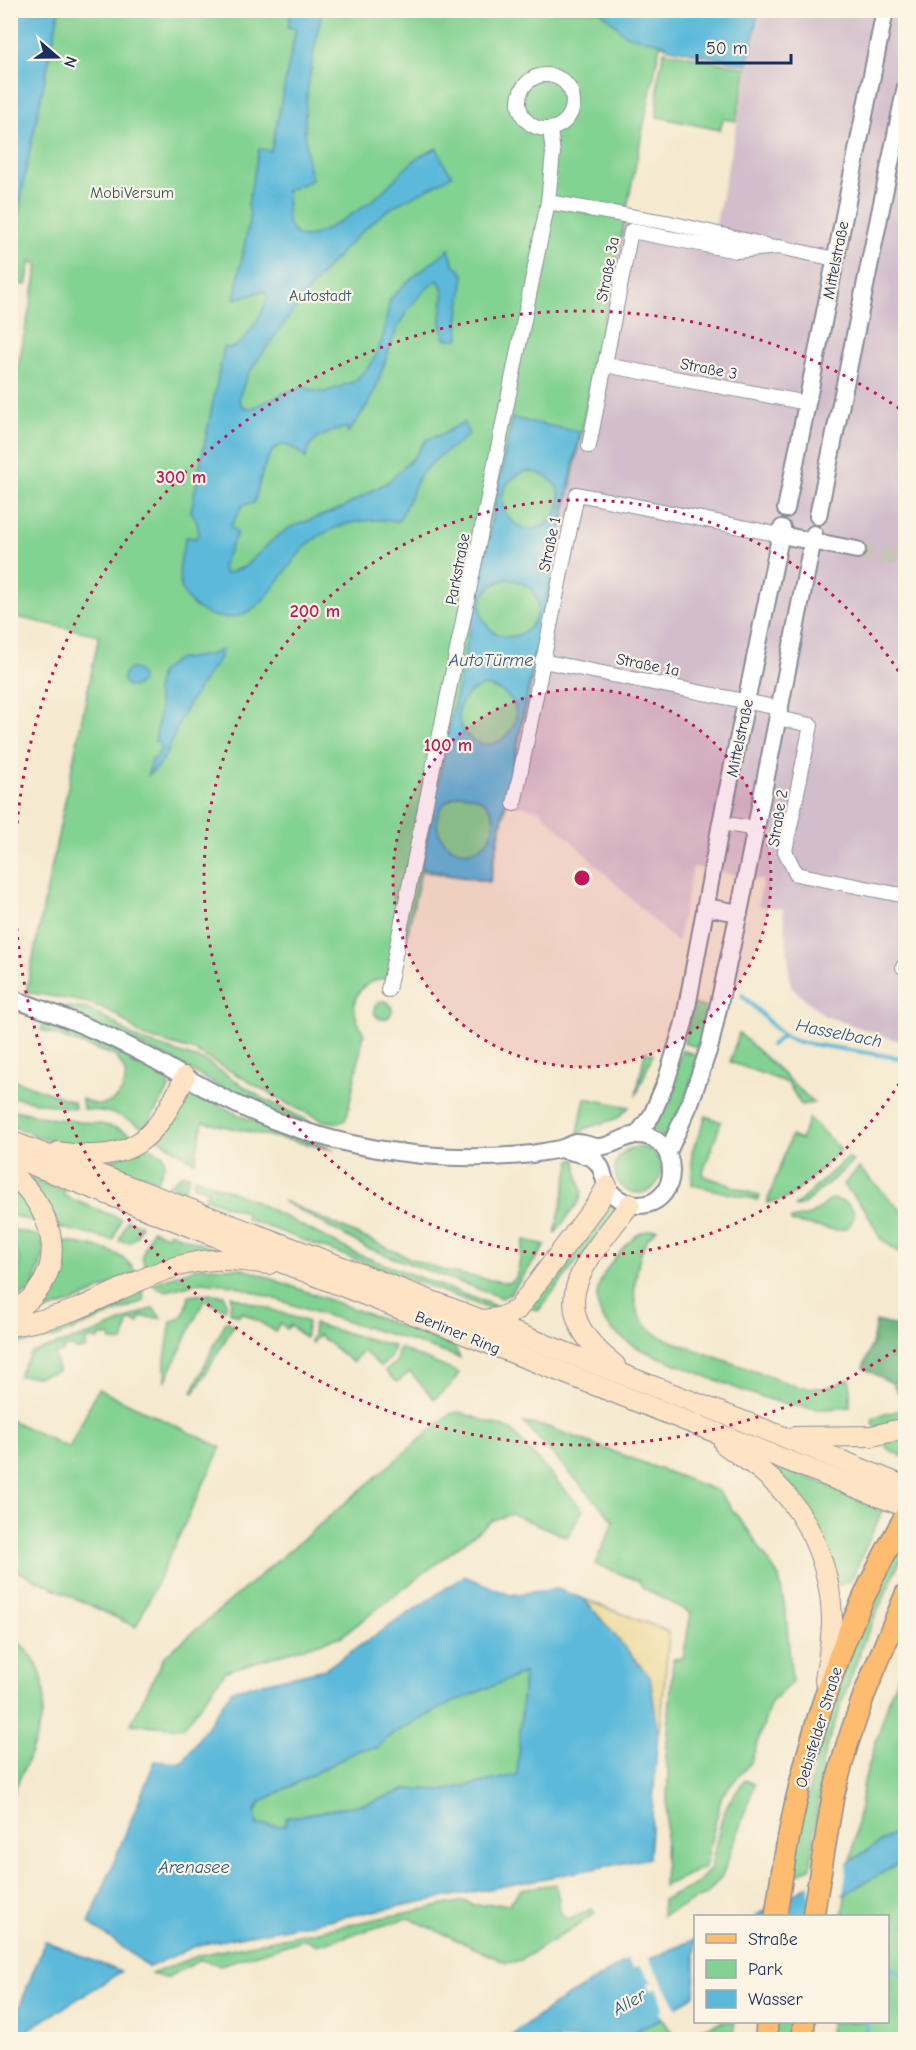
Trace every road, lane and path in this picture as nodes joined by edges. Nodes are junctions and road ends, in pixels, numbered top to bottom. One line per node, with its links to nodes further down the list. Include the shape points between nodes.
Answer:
1 (885, 10): 6 (street, Mittelstraße)
2 (906, 86): 11 (street, Mittelstraße)
3 (550, 129): 3 (street, via 566,121 573,105 572,96 563,81 538,76 520,94 520,112 532,126); 4 (street, Parkstraße, via 553,153)
4 (548, 202): 5 (street); 24 (street, Parkstraße)
5 (779, 248): 6 (street, Straße 3a); 7 (street, Straße 3a, via 737,251 631,231)
6 (835, 259): 8 (street, Mittelstraße)
7 (605, 365): 8 (street, Straße 3); 9 (street, Straße 3a)
8 (807, 403): 10 (street, Mittelstraße)
9 (589, 446)
10 (786, 509)
11 (818, 516)
12 (781, 531): 13 (street); 15 (street, Straße 1, via 577,494); 16 (street, Mittelstraße)
13 (813, 538): 14 (street); 17 (street, Mittelstraße)
14 (856, 550)
15 (542, 661): 16 (street, Straße 1a); 18 (street, Straße 1)
16 (747, 700): 17 (street, Straße 1a); 19 (street, Mittelstraße)
17 (778, 713): 20 (street, Mittelstraße); 21 (street, Straße 2, via 811,725 785,851 795,874)
18 (514, 804)
19 (721, 823): 20 (street); 22 (street, Mittelstraße)
20 (756, 829): 23 (street, Mittelstraße)
21 (906, 896)
22 (705, 907): 23 (street); 27 (street, Mittelstraße, via 676,1053 652,1115)
23 (739, 913): 31 (street, Mittelstraße, via 707,1054)
24 (388, 990)
25 (10, 998): 26 (street, via 99,1032)
26 (185, 1077): 29 (main road, via 157,1128 132,1146 99,1156); 30 (street, via 242,1107 296,1128 368,1148 466,1157)
27 (637, 1136): 28 (street); 31 (street, via 649,1137)
28 (616, 1143): 30 (street, via 599,1147 576,1143); 33 (street, via 606,1155)
29 (15, 1148): 35 (main road, Berliner Ring); 37 (main road, Berliner Ring)
30 (561, 1149): 33 (street, via 595,1160)
31 (668, 1152): 34 (street, via 671,1180 664,1193 652,1202)
32 (10, 1173): 36 (main road, via 34,1196 50,1232 50,1263 45,1279 27,1304)
33 (605, 1178): 34 (street, via 616,1198); 37 (main road, via 598,1202 517,1310)
34 (630, 1204): 39 (main road, via 584,1266 574,1301 578,1326 586,1339)
35 (288, 1265): 38 (main road, via 215,1259 190,1263 77,1309 38,1322); 40 (main road, Berliner Ring)
36 (10, 1313)
37 (482, 1320): 39 (main road, Berliner Ring)
38 (10, 1326)
39 (631, 1378): 42 (main road, Berliner Ring)
40 (702, 1428): 44 (main road, Berliner Ring); 47 (main road, via 765,1474 806,1524 830,1593 830,1649)
41 (906, 1428): 42 (main road, via 872,1436)
42 (783, 1437): 43 (main road, Berliner Ring)
43 (906, 1487)
44 (906, 1507)
45 (906, 1515): 47 (main road, Oebisfelder Straße, via 859,1608)
46 (906, 1594): 49 (main road, Oebisfelder Straße, via 847,1745 833,1796)
47 (822, 1702): 48 (main road, Oebisfelder Straße, via 793,1814)
48 (776, 1915)
49 (813, 1915)
50 (767, 2023): 52 (main road)
51 (804, 2023): 53 (main road)
52 (766, 2040)
53 (803, 2040)

